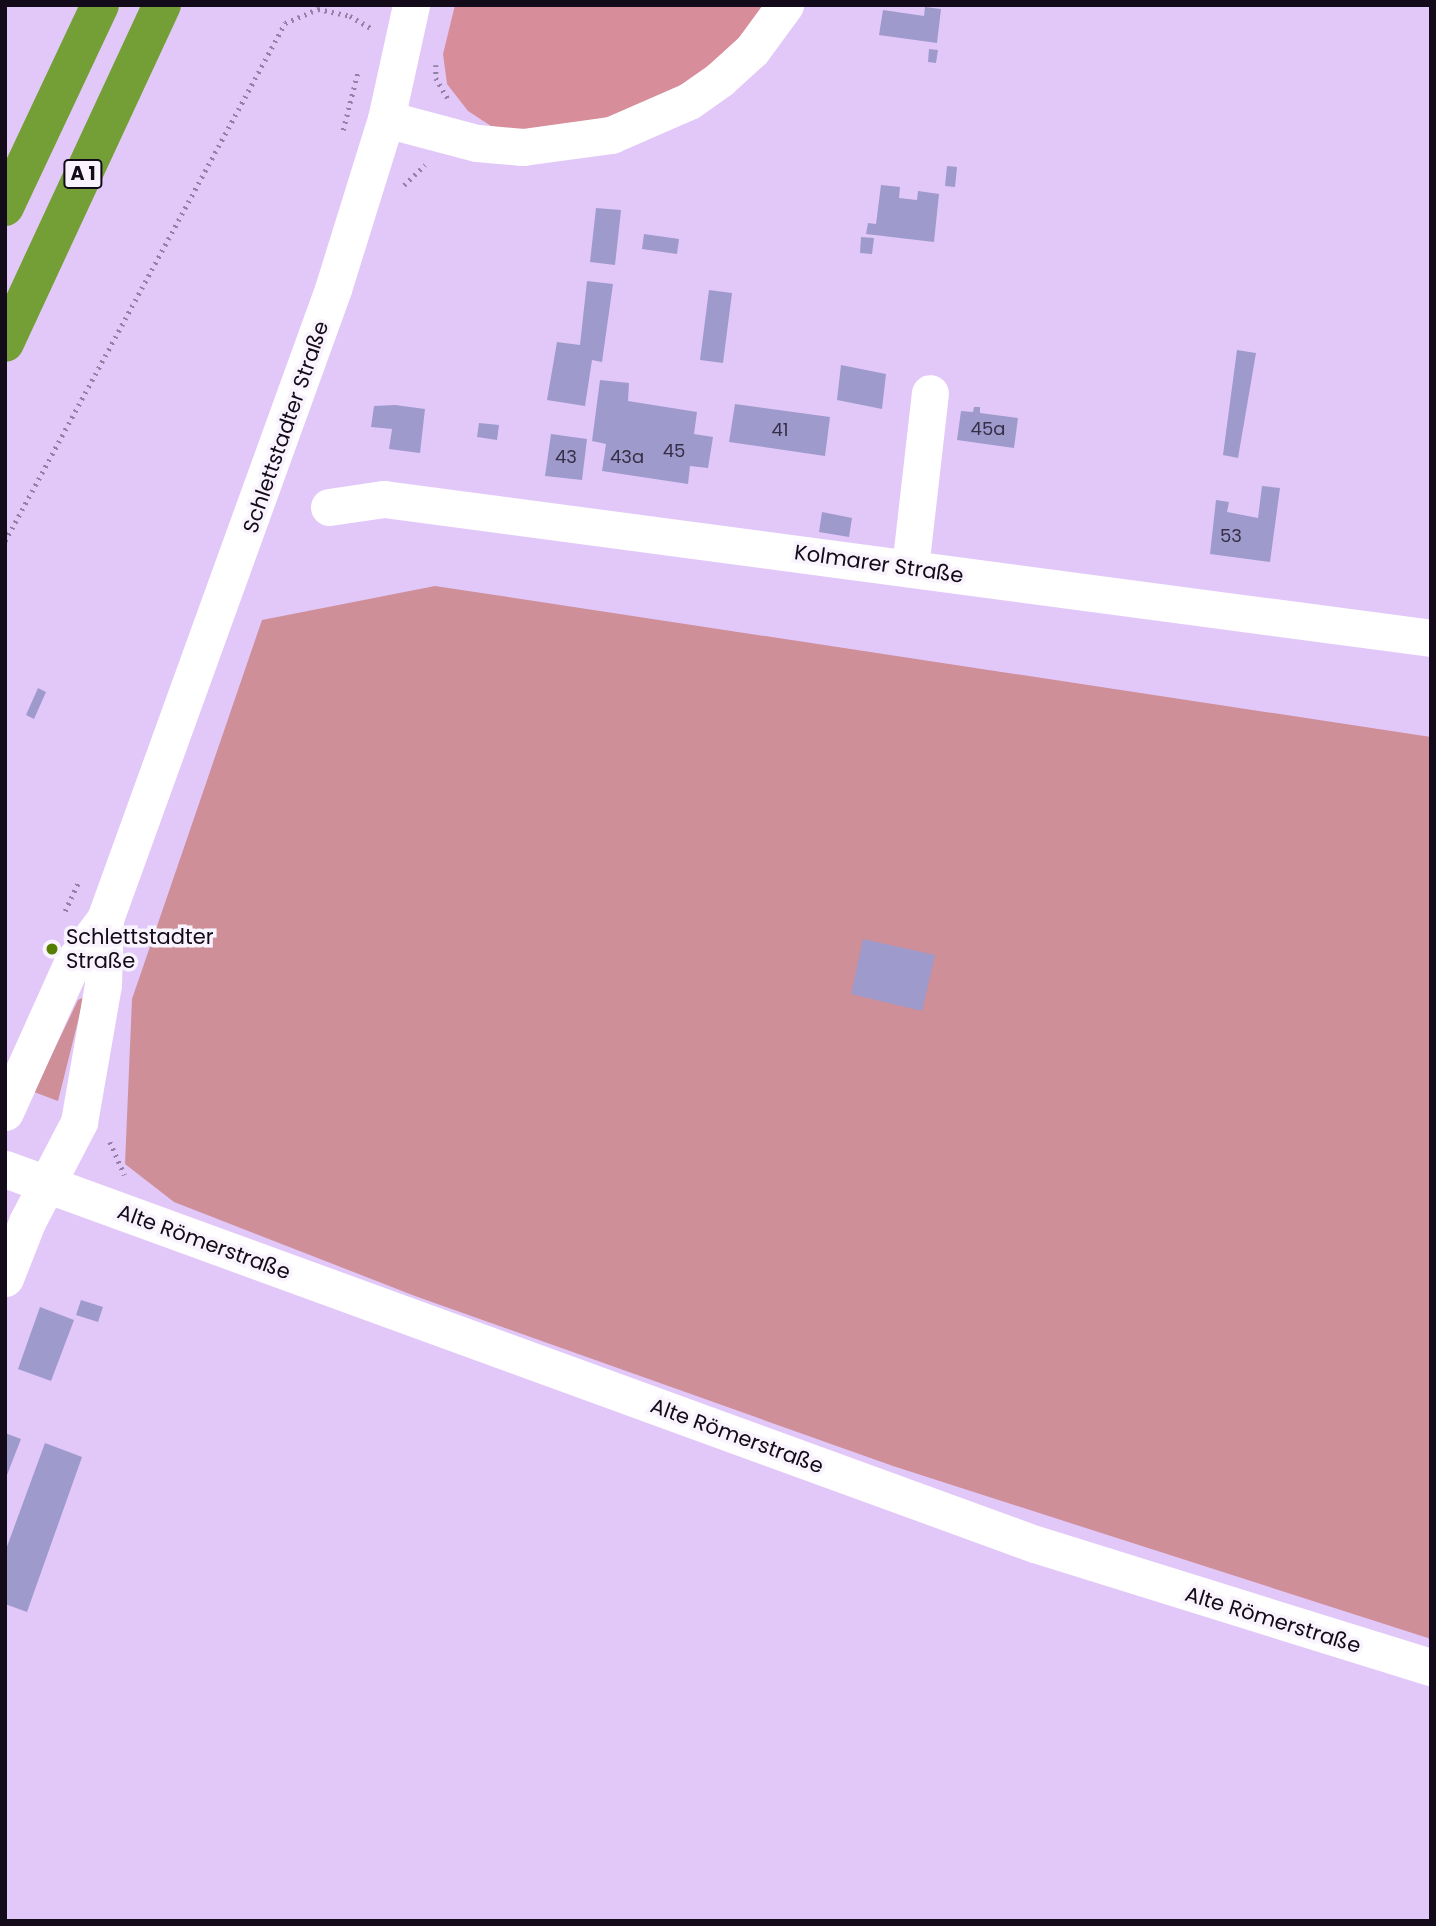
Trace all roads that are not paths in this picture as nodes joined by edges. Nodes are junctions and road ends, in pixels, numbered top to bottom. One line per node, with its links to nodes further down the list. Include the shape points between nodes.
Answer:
1 (86, 5): 6 (highway, A 1)
2 (100, 5): 6 (highway, A 1)
3 (162, 5): 9 (highway, A 1)
4 (411, 5): 7 (street, Schlettstadter Straße)
5 (785, 5): 7 (street, via 752,50 720,79 650,121 568,144 523,147 446,135)
6 (53, 107): 8 (highway, A 1)
7 (386, 119): 14 (street, Schlettstadter Straße, via 277,454)
8 (5, 207)
9 (5, 343)
10 (930, 393): 12 (street)
11 (329, 507): 12 (street, Kolmarer Straße, via 384,499)
12 (910, 568): 13 (street, Kolmarer Straße)
13 (1431, 638)
14 (105, 919): 15 (street, Schlettstadter Straße, via 72,963); 17 (street, Schlettstadter Straße, via 103,985 91,1075 79,1122)
15 (5, 1112)
16 (5, 1169): 17 (street, Alte Römerstraße)
17 (49, 1186): 18 (street, Schlettstadter Straße, via 30,1215); 19 (street, Alte Römerstraße, via 1023,1539)
18 (5, 1278)
19 (1431, 1667)

